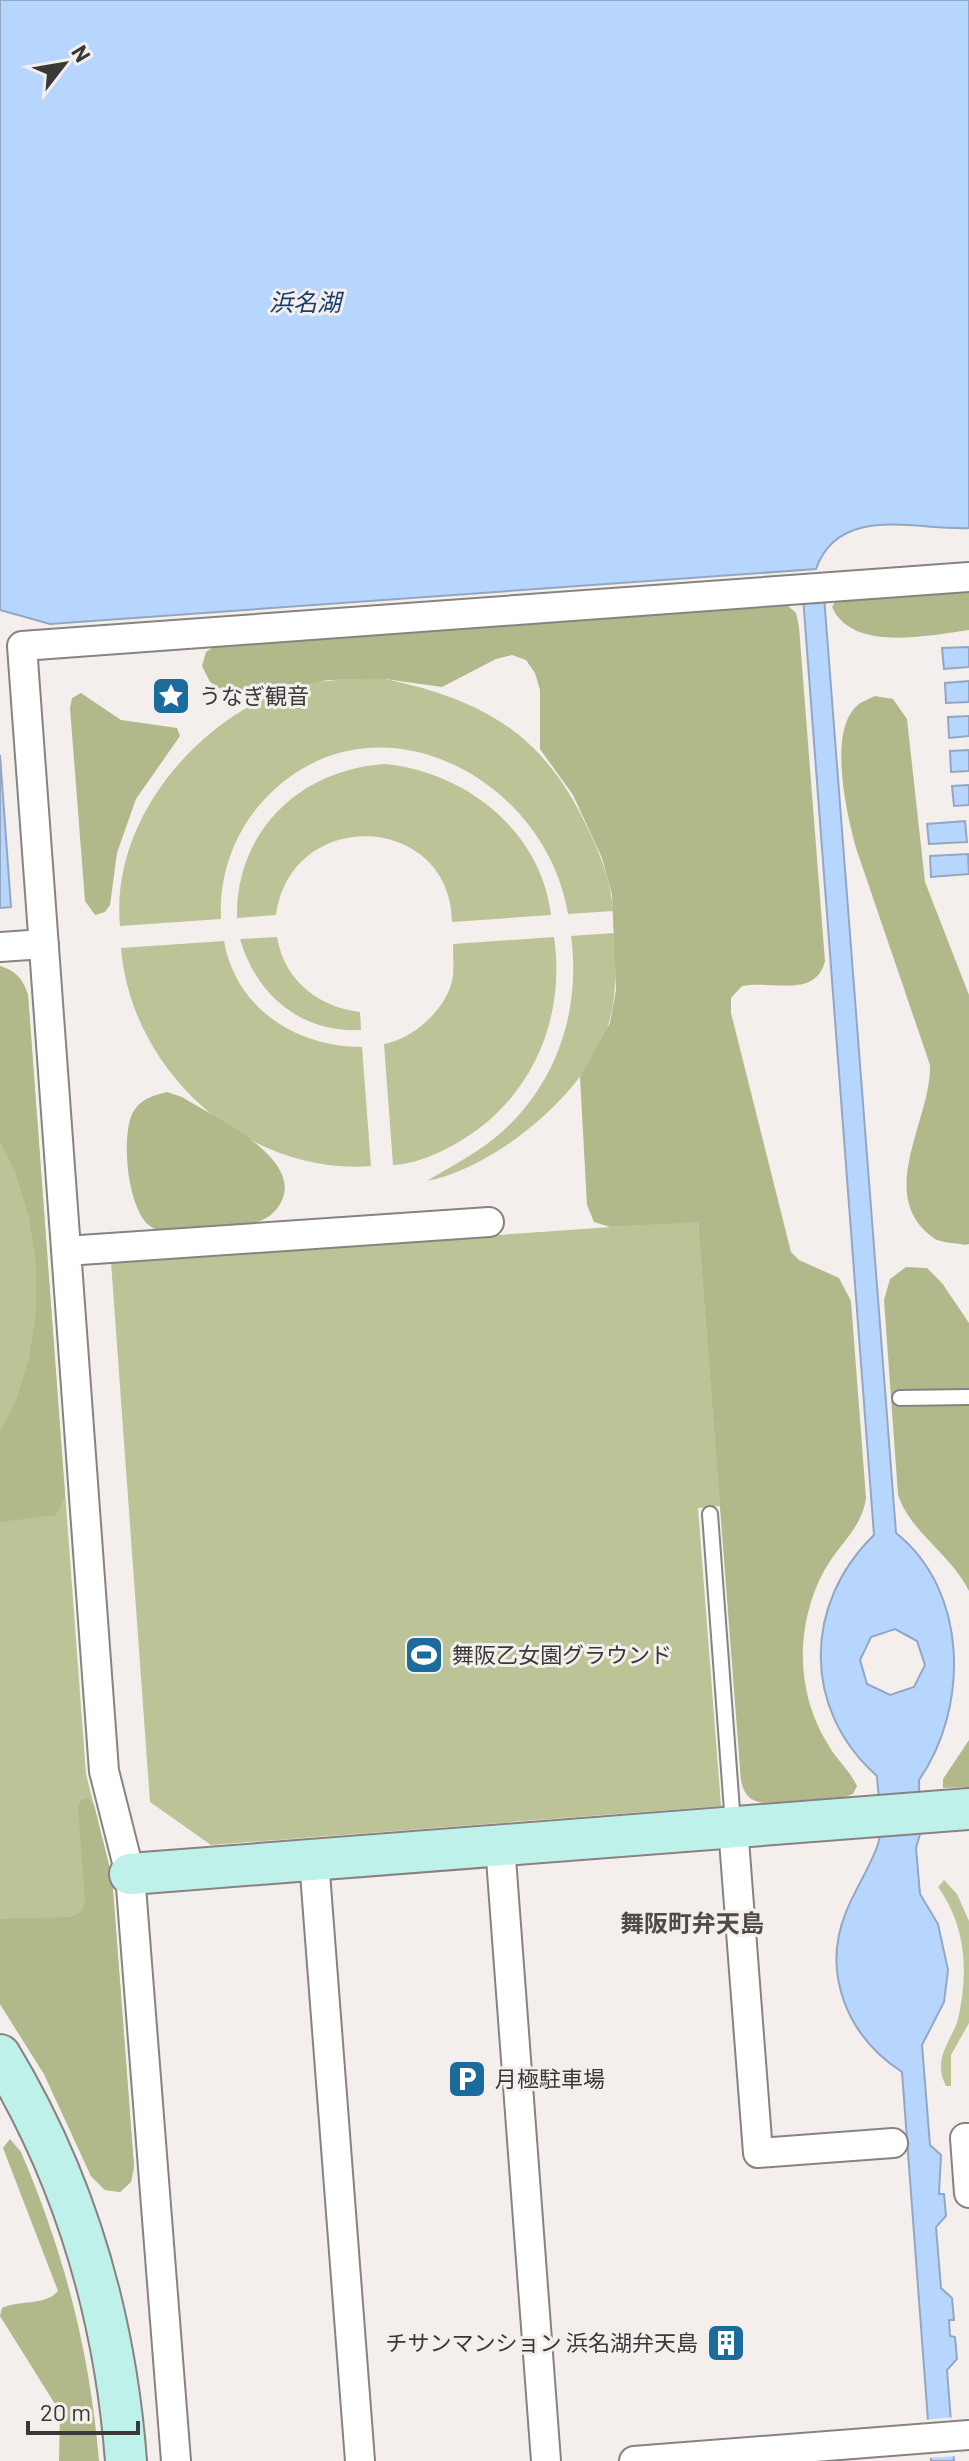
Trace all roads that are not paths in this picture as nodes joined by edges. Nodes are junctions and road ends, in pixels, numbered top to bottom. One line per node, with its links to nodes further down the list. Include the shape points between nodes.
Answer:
1 (969, 577): 2 (street, via 22,646)
2 (44, 944): 3 (street); 5 (street)
3 (0, 947)
4 (489, 1222): 5 (street)
5 (66, 1251): 13 (street, via 104,1771)
6 (969, 1397): 7 (lane)
7 (900, 1398)
8 (710, 1514): 10 (lane)
9 (969, 1809): 10 (street)
10 (733, 1827): 11 (street); 16 (street, via 758,2153)
11 (500, 1845): 12 (street); 24 (street)
12 (314, 1860): 13 (street); 23 (street)
13 (130, 1874): 22 (street)
14 (0, 2055): 21 (street, via 46,2140 89,2249 116,2364)
15 (969, 2138): 17 (street)
16 (893, 2143)
17 (969, 2193)
18 (969, 2435): 19 (street)
19 (918, 2446): 20 (street)
20 (734, 2457): 25 (street)
21 (126, 2461)
22 (176, 2461)
23 (360, 2461)
24 (546, 2461)
25 (634, 2461)

